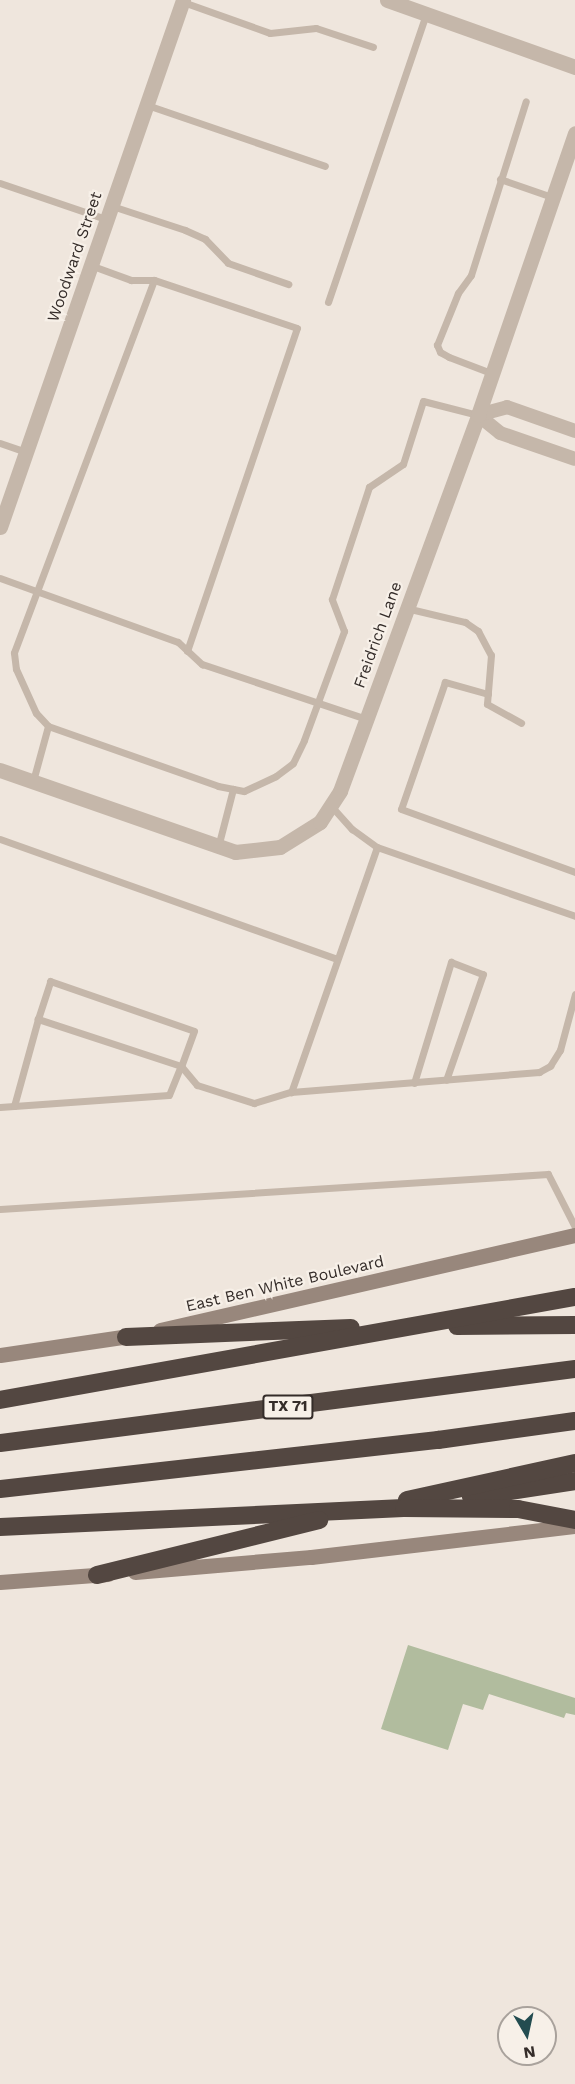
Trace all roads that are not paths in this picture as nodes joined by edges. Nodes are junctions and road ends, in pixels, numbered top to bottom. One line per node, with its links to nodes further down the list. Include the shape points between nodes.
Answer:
1 (387, 0): 3 (street)
2 (183, 1): 4 (lane, via 270,33 316,28); 7 (street, Woodward Street)
3 (426, 14): 5 (street); 17 (lane)
4 (373, 47)
5 (575, 67)
6 (526, 101): 10 (lane)
7 (147, 105): 9 (lane); 13 (street, Woodward Street)
8 (575, 133): 12 (street, Freidrich Lane)
9 (325, 166)
10 (500, 179): 12 (lane); 18 (lane, via 471,275 458,293 437,345 448,357)
11 (0, 183): 13 (lane)
12 (552, 197): 18 (street, Freidrich Lane)
13 (109, 213): 14 (street, Woodward Street); 16 (lane, via 205,238 228,263)
14 (90, 265): 15 (lane, via 131,280); 22 (street, Woodward Street)
15 (154, 280): 26 (lane); 28 (lane, via 297,328)
16 (288, 284)
17 (328, 302)
18 (491, 373): 19 (street, Freidrich Lane)
19 (478, 415): 20 (street, via 507,407); 23 (street, via 500,433); 27 (street, Freidrich Lane); 30 (lane, via 423,401 403,464 369,487 332,599 345,630)
20 (575, 431)
21 (0, 443): 22 (lane)
22 (26, 452): 24 (street, Woodward Street)
23 (575, 459)
24 (0, 527)
25 (0, 578): 26 (lane)
26 (38, 592): 28 (lane, via 177,642); 33 (lane, via 14,653 16,669 36,713)
27 (406, 608): 29 (lane, via 465,622 478,631 490,655); 31 (street, Freidrich Lane)
28 (187, 651): 30 (lane, via 202,664)
29 (488, 694): 32 (lane, via 487,704); 41 (lane, via 445,682 401,809)
30 (317, 702): 31 (lane); 36 (lane, via 293,763 244,791)
31 (366, 719): 37 (street, Freidrich Lane)
32 (521, 723)
33 (48, 726): 35 (lane); 36 (lane)
34 (0, 770): 35 (street, Freidrich Lane)
35 (32, 782): 40 (street, Freidrich Lane)
36 (233, 789): 40 (lane)
37 (332, 807): 39 (lane, via 352,830); 40 (street, Freidrich Lane, via 311,830 280,847 246,853)
38 (0, 839): 43 (lane)
39 (376, 847): 42 (lane); 43 (lane)
40 (218, 848)
41 (575, 872)
42 (575, 916)
43 (335, 958): 49 (lane)
44 (575, 994): 47 (lane, via 560,1050 550,1066 532,1073)
45 (38, 1019): 46 (lane); 46 (lane, via 50,981 194,1031); 50 (lane)
46 (181, 1066): 49 (lane, via 197,1085 254,1102); 50 (lane, via 169,1095)
47 (446, 1080): 48 (lane); 48 (lane, via 483,974 452,962)
48 (414, 1083): 49 (lane)
49 (291, 1092)
50 (14, 1106): 51 (lane)
51 (0, 1107)
52 (0, 1209): 53 (lane, via 548,1174)
53 (575, 1227)
54 (575, 1235): 57 (main road, East Ben White Boulevard)
55 (575, 1297): 60 (highway)
56 (575, 1325): 57 (highway, via 236,1331)
57 (126, 1337): 58 (main road, East Ben White Boulevard)
58 (0, 1356)
59 (575, 1369): 62 (highway, TX 71)
60 (0, 1400)
61 (575, 1421): 65 (highway, via 415,1443)
62 (0, 1443)
63 (575, 1463): 70 (highway, via 191,1548)
64 (575, 1482): 66 (highway)
65 (0, 1489)
66 (404, 1508): 67 (highway, via 518,1509); 69 (highway)
67 (575, 1520)
68 (575, 1526): 70 (main road, via 347,1554)
69 (0, 1527)
70 (97, 1575): 71 (main road)
71 (0, 1582)

